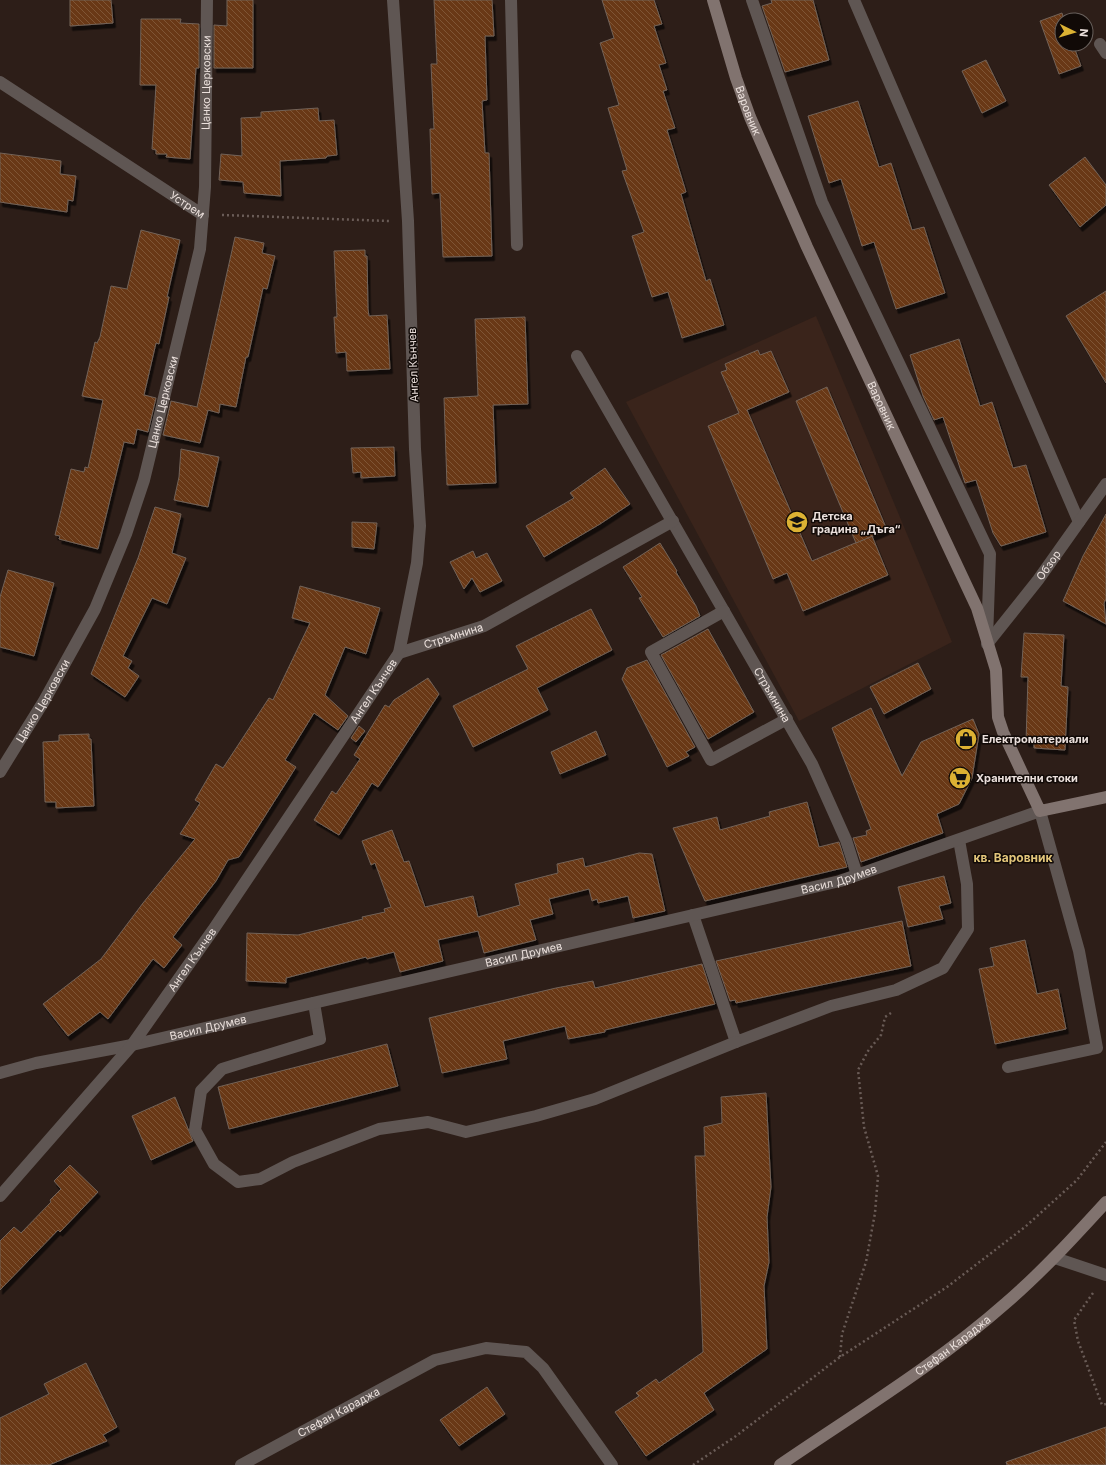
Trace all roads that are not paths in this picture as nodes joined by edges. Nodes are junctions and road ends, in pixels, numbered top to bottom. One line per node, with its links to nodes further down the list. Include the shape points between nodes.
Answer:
1 (207, 0): 8 (street, Цанко Церковски)
2 (394, 0): 16 (street, Ангел Кънчев, via 408,221 420,526 409,613)
3 (511, 0): 9 (street)
4 (713, 0): 15 (street, Варовник, via 750,117 807,247 977,608)
5 (752, 0): 15 (street, via 822,202 990,554)
6 (854, 0): 13 (street)
7 (0, 82): 8 (street, Устрем)
8 (203, 215): 18 (street, Цанко Церковски, via 200,249 150,457 126,534 96,609)
9 (518, 245)
10 (577, 356): 12 (street, Стръмнина)
11 (1106, 484): 13 (street, Обзор)
12 (672, 521): 14 (street, Стръмнина); 16 (street, Стръмнина, via 484,626)
13 (1079, 522): 15 (street, Обзор, via 1038,580)
14 (724, 610): 17 (street, Стръмнина); 17 (street, via 651,652 711,760)
15 (987, 644): 20 (street, Варовник, via 996,670 998,717)
16 (399, 654): 26 (street, Ангел Кънчев, via 213,930)
17 (787, 719): 22 (street, Стръмнина, via 812,764 846,840)
18 (0, 772)
19 (1106, 798): 20 (street, Васил Друмев)
20 (1040, 811): 21 (street, Васил Друмев); 27 (street, via 1080,951 1097,1048)
21 (960, 840): 22 (street, Васил Друмев); 25 (street, via 967,884 968,929 943,968 896,990 831,1006)
22 (858, 875): 23 (street, Васил Друмев)
23 (693, 915): 24 (street, Васил Друмев); 25 (street)
24 (314, 1003): 25 (street, via 320,1039 222,1069 201,1091 196,1130 214,1164 238,1182 260,1178 293,1162 379,1130 428,1122 466,1132 536,1116 595,1099); 26 (street, Васил Друмев)
25 (736, 1042)
26 (132, 1045): 28 (street, Васил Друмев, via 36,1063); 29 (street, Ангел Кънчев)
27 (1008, 1067)
28 (0, 1073)
29 (0, 1196)
30 (1106, 1202): 31 (street, Стефан Караджа)
31 (1055, 1258): 32 (street); 35 (street, Стефан Караджа, via 1006,1304 927,1366)
32 (1106, 1275)
33 (241, 1465): 34 (street, Стефан Караджа, via 435,1360 486,1348 526,1352 543,1368)
34 (612, 1465)
35 (780, 1465)

